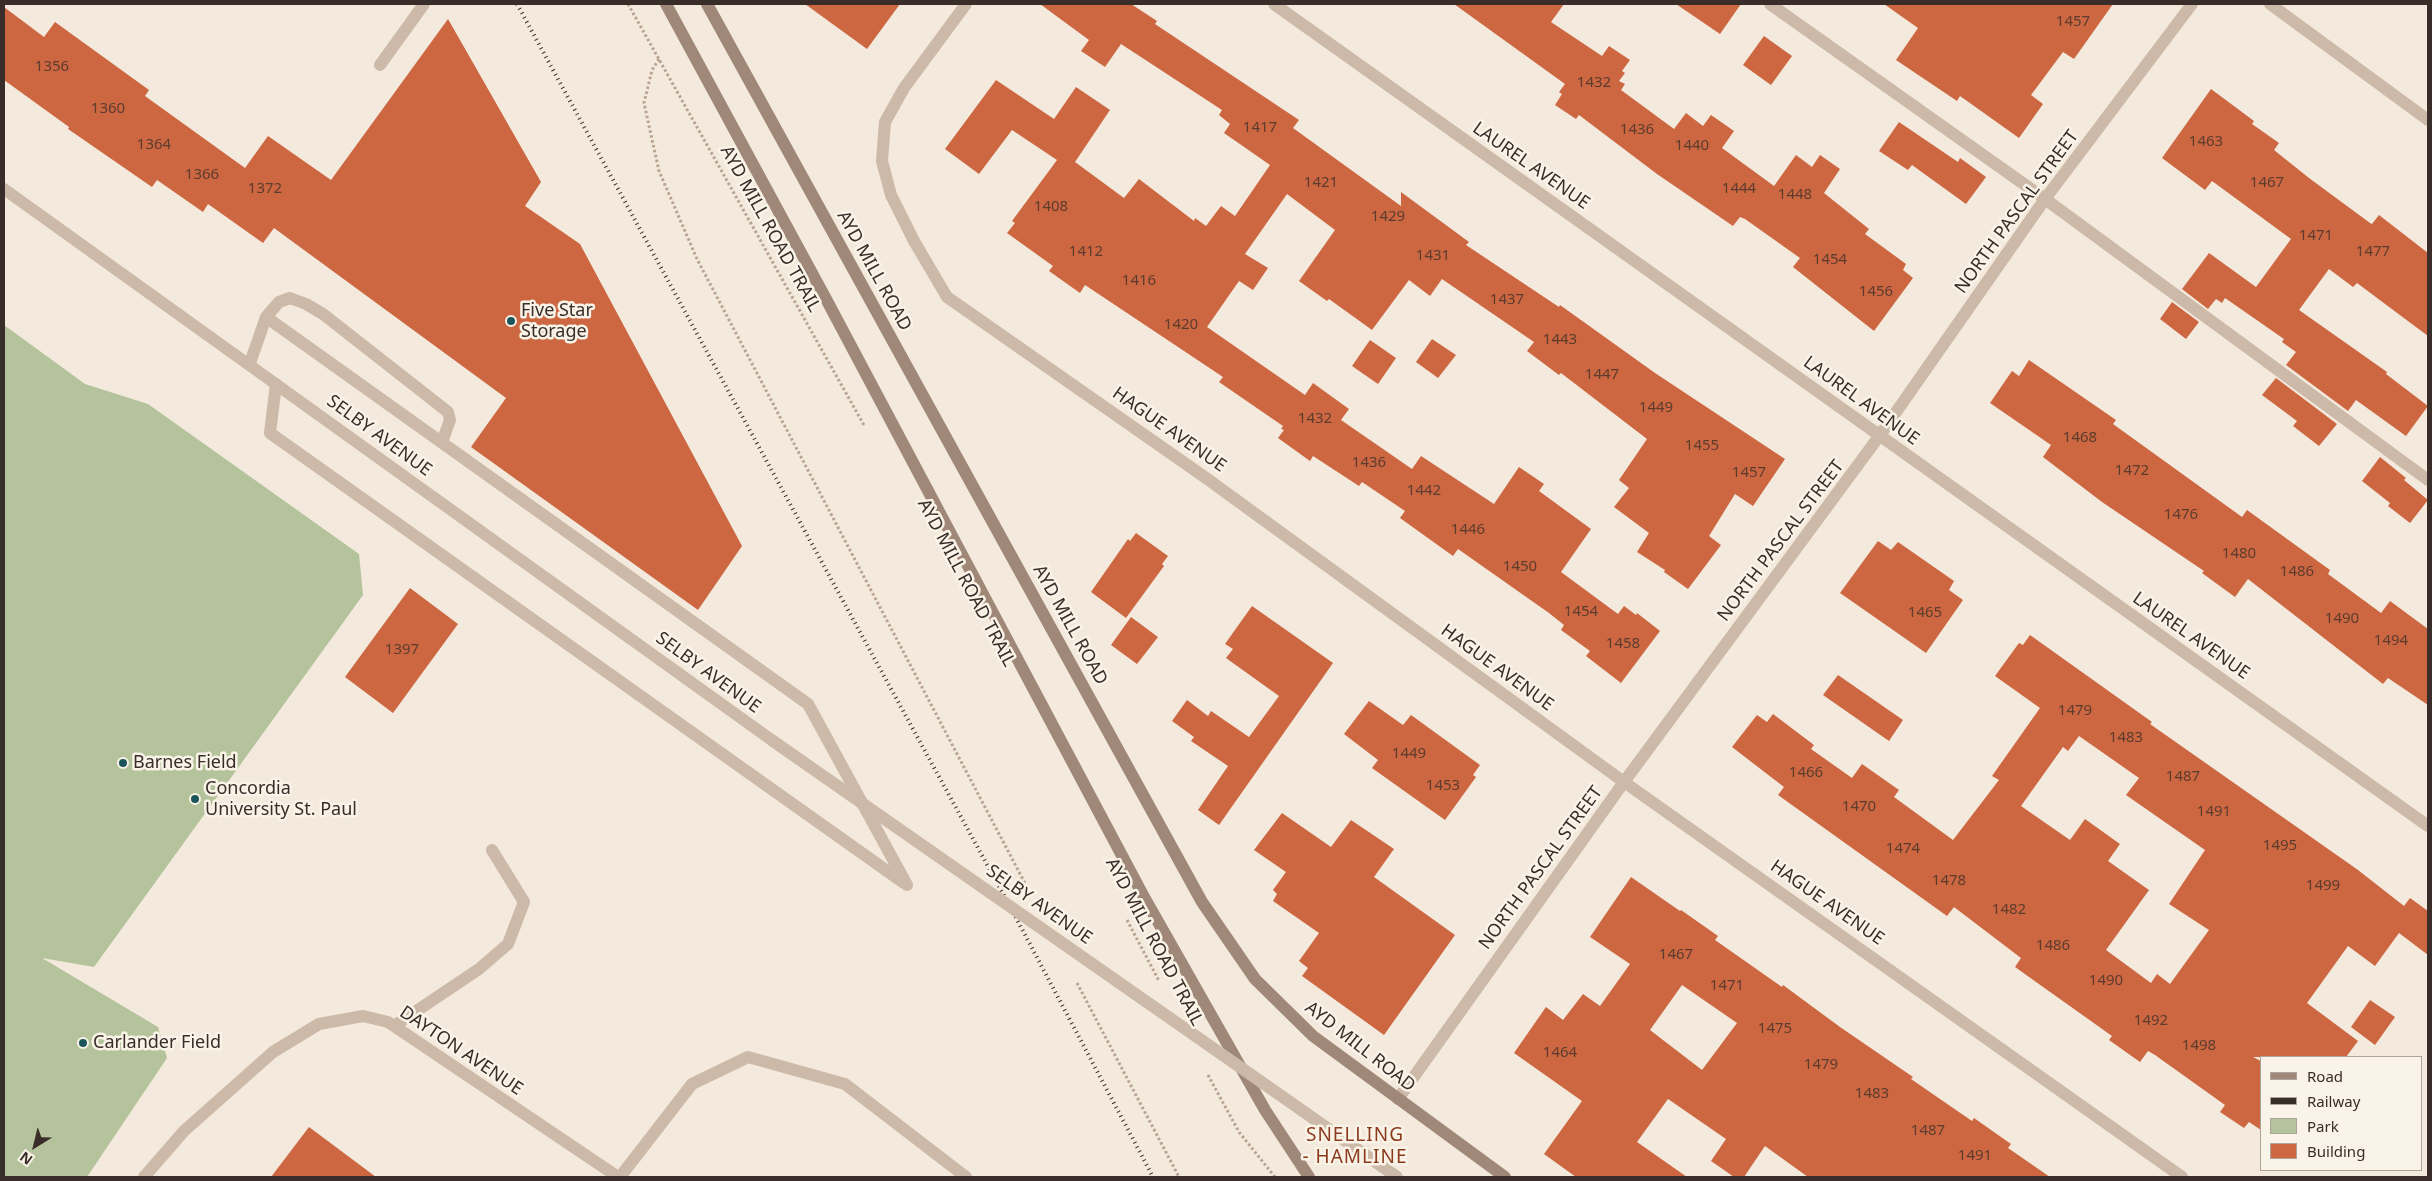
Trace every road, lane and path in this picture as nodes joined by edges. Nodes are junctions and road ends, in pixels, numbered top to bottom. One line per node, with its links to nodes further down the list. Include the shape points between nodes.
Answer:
1 (424, 4): 11 (street)
2 (628, 4): 10 (path, AYD MILL ROAD TRAIL)
3 (666, 4): 37 (main road, via 1144,897 1266,1110)
4 (707, 4): 31 (main road, AYD MILL ROAD, via 1202,902 1255,979 1313,1036)
5 (966, 4): 22 (street, HAGUE AVENUE, via 904,88 885,122 882,161 891,195 947,297 1206,478)
6 (1274, 4): 19 (street, LAUREL AVENUE)
7 (1770, 4): 14 (street)
8 (2192, 4): 14 (street, NORTH PASCAL STREET)
9 (2270, 4): 12 (street)
10 (659, 60): 18 (path, AYD MILL ROAD TRAIL); 25 (path, via 652,70 644,103 659,171 697,258)
11 (380, 65)
12 (2428, 120)
13 (4, 189): 16 (street, SELBY AVENUE)
14 (2045, 199): 19 (street, NORTH PASCAL STREET); 21 (street)
15 (266, 317): 16 (street); 20 (street); 20 (street, via 279,302 290,298 323,314 448,412 450,420)
16 (250, 363): 17 (street, SELBY AVENUE)
17 (276, 384): 20 (street, via 270,433 907,885 808,704); 38 (street, SELBY AVENUE, bridge, via 773,741)
18 (869, 434)
19 (1880, 435): 22 (street, NORTH PASCAL STREET); 23 (street, LAUREL AVENUE)
20 (442, 442)
21 (2428, 480)
22 (1624, 782): 31 (street, NORTH PASCAL STREET); 40 (street, HAGUE AVENUE)
23 (2428, 826)
24 (492, 850): 29 (street, via 524,902 508,944 480,969)
25 (1031, 895)
26 (1125, 916): 28 (path, AYD MILL ROAD TRAIL)
27 (1072, 974): 35 (path)
28 (1162, 985)
29 (394, 1026): 32 (street, DAYTON AVENUE, via 363,1016 319,1024 273,1052 184,1131); 33 (street, DAYTON AVENUE)
30 (1207, 1072): 36 (path, via 1238,1132)
31 (1398, 1099): 39 (main road, AYD MILL ROAD)
32 (144, 1177)
33 (619, 1177): 34 (street, via 692,1084 748,1056 845,1084)
34 (966, 1177)
35 (1179, 1177)
36 (1275, 1177)
37 (1309, 1177)
38 (1397, 1177)
39 (1505, 1177)
40 (2182, 1177)

